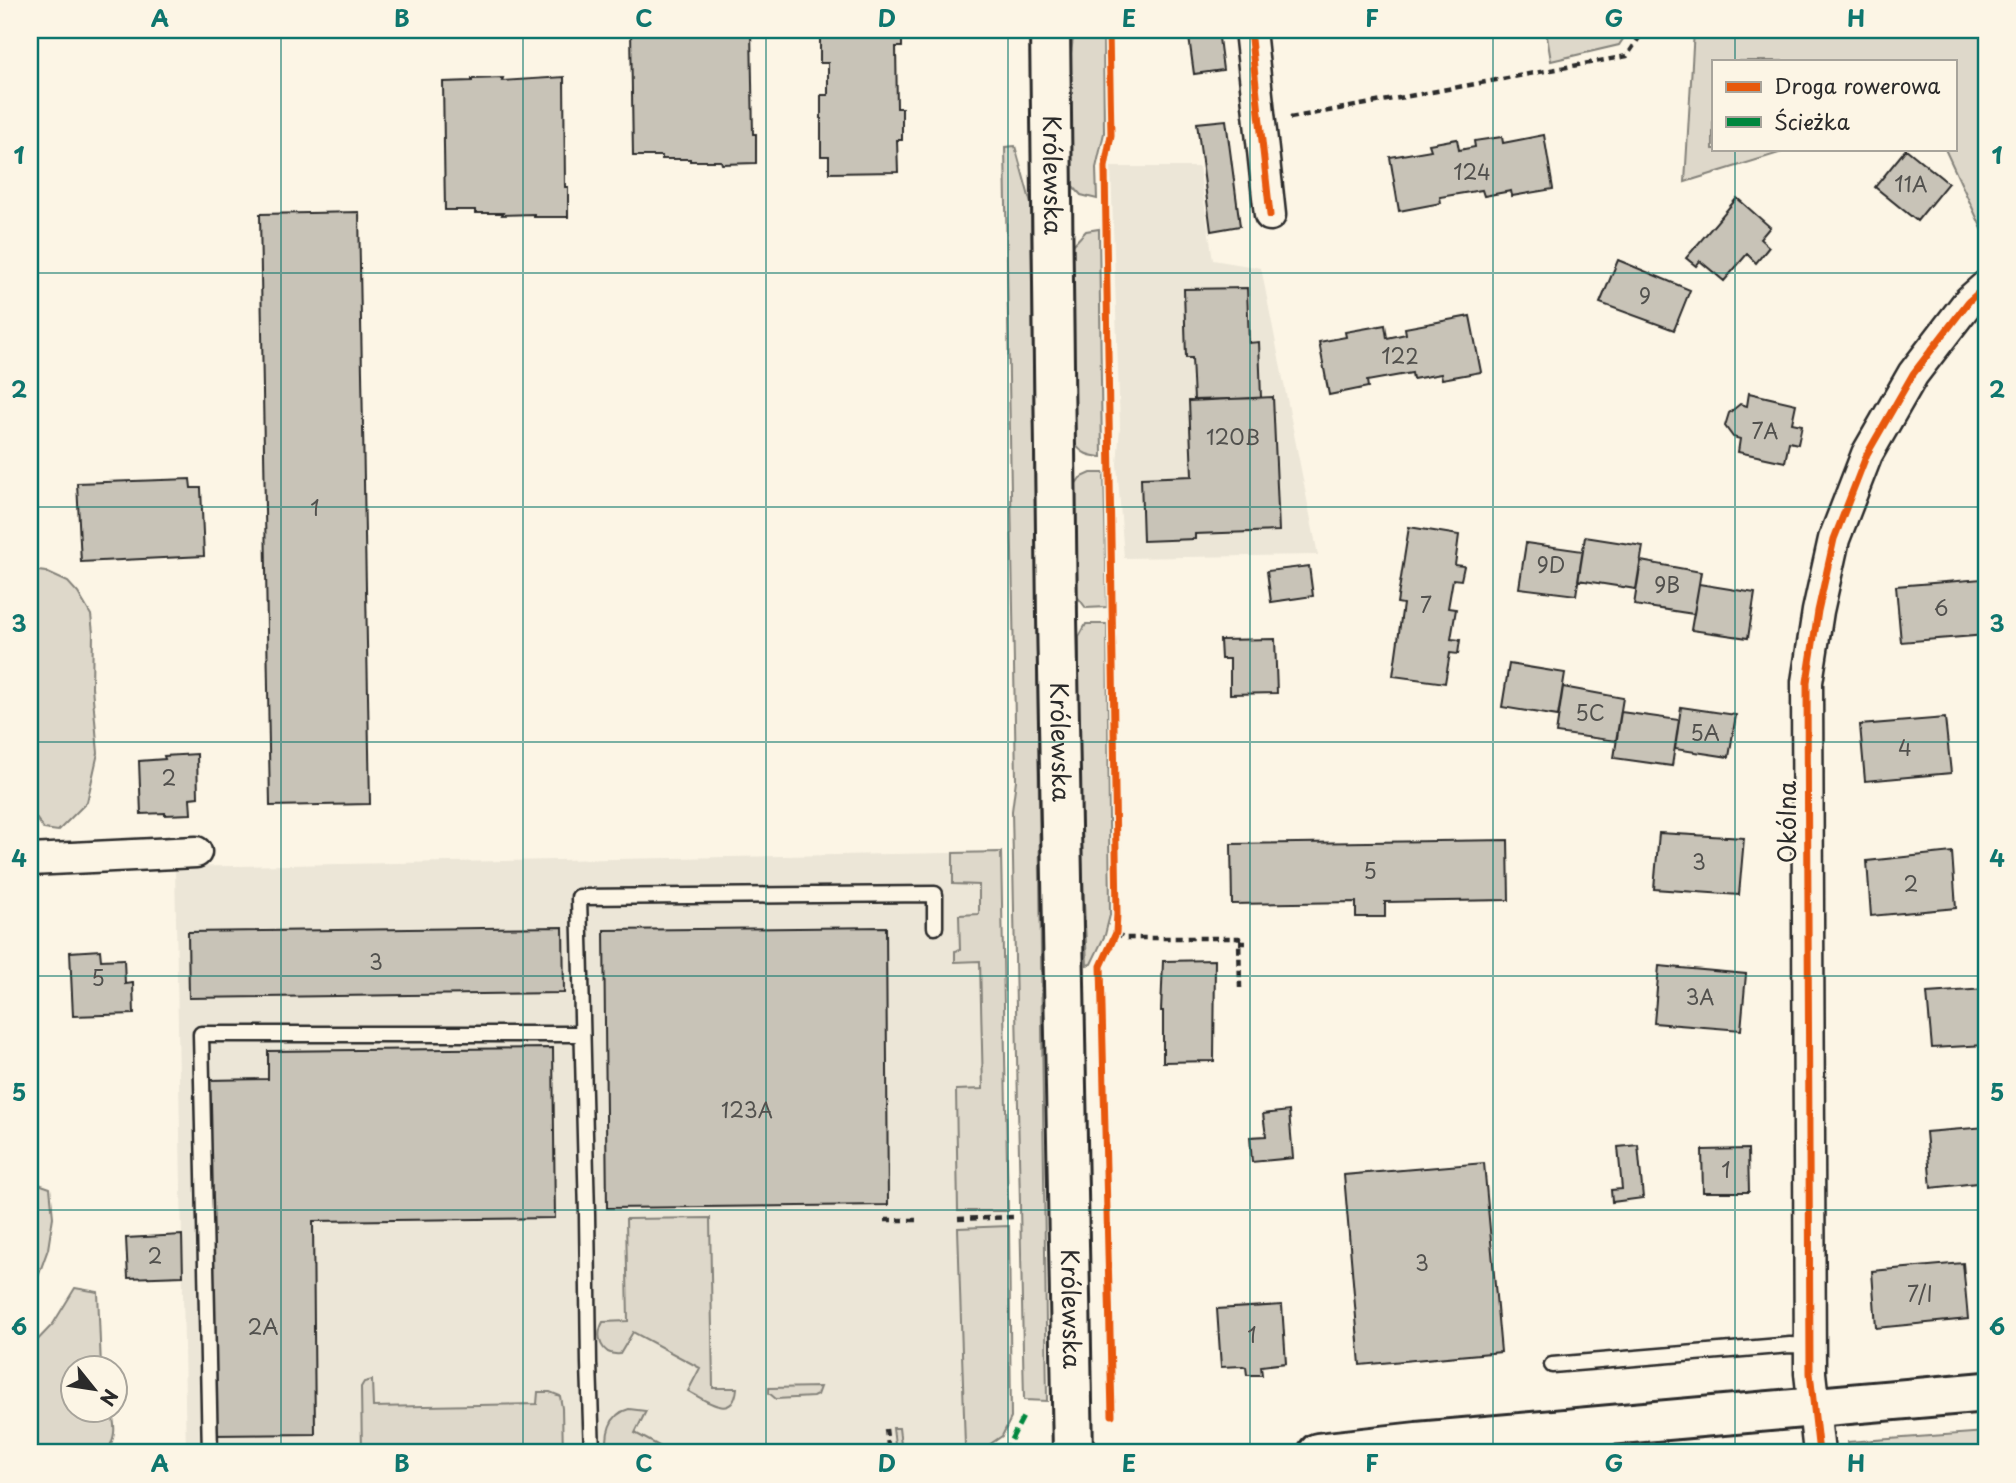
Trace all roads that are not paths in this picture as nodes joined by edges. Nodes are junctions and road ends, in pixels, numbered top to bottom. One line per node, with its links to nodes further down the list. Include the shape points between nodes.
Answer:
1 (1050, 30): 15 (main road, Królewska)
2 (1250, 30): 3 (street)
3 (1270, 215)
4 (1986, 286): 9 (street, Okólna, via 1969,301 1913,374 1867,454 1834,539 1818,611 1807,682)
5 (196, 852): 6 (street)
6 (30, 860)
7 (935, 927): 8 (lane, via 935,894 579,897)
8 (581, 1034): 13 (lane, via 201,1034); 14 (lane)
9 (1810, 1346): 10 (lane); 12 (street, Okólna)
10 (1552, 1365)
11 (1986, 1392): 12 (main road)
12 (1814, 1406): 16 (main road); 17 (street, Okólna)
13 (210, 1453)
14 (592, 1453)
15 (1073, 1453)
16 (1318, 1453)
17 (1819, 1453)

